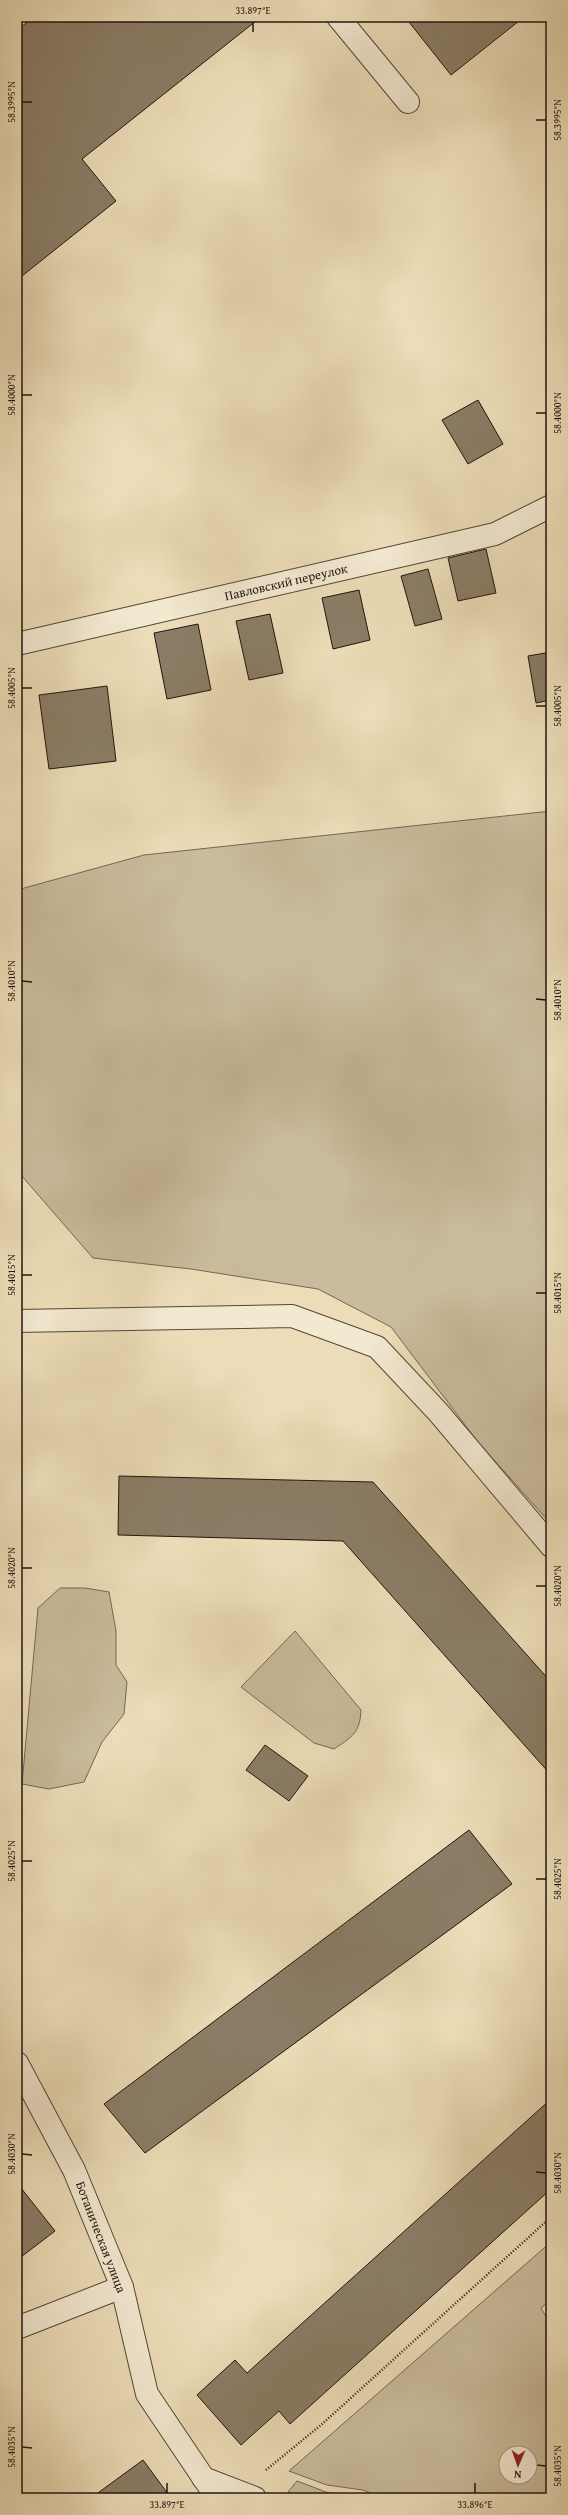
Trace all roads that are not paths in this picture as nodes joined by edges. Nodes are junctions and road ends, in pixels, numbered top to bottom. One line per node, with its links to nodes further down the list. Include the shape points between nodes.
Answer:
1 (338, 17): 2 (street)
2 (408, 102)
3 (551, 506): 4 (street, Павловский переулок, via 495,534)
4 (17, 644)
5 (17, 1321): 6 (street, via 292,1316 377,1347 438,1412)
6 (551, 1546)
7 (17, 2063): 8 (street, Ботаническая улица, via 74,2170)
8 (122, 2287): 9 (street); 10 (street, Ботаническая улица, via 148,2394)
9 (17, 2328)
10 (203, 2478): 11 (street); 12 (street, Ботаническая улица)
11 (247, 2495)
12 (217, 2498)

